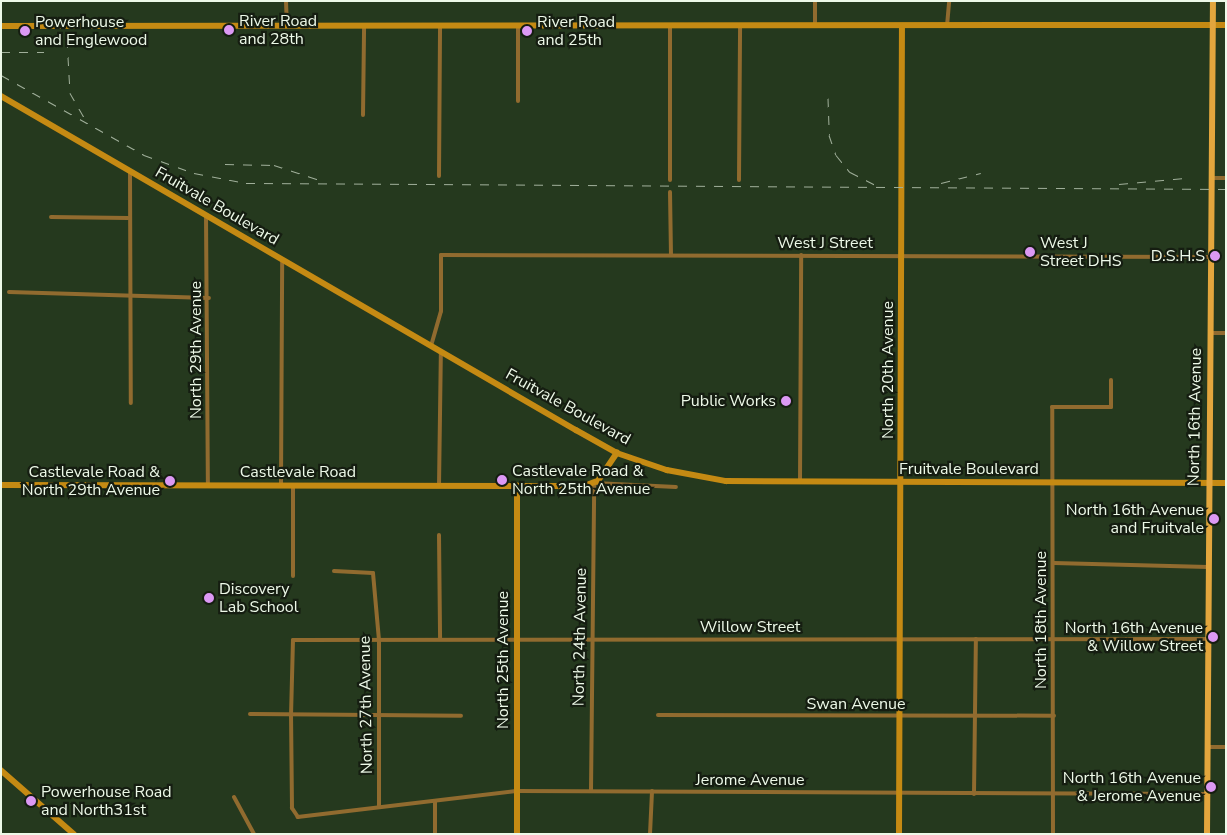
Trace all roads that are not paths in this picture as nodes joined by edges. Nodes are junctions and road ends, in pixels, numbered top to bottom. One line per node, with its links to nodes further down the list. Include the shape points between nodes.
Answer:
1 (286, 1): 8 (street)
2 (814, 1): 9 (street)
3 (949, 1): 10 (street)
4 (1213, 1): 5 (main road, North 16th Avenue)
5 (1213, 25): 6 (street); 10 (street); 22 (main road, North 16th Avenue)
6 (1226, 25)
7 (1, 26): 8 (street)
8 (287, 26): 11 (street)
9 (815, 26): 15 (street); 16 (street)
10 (947, 26): 16 (street)
11 (364, 27): 12 (street); 19 (street)
12 (440, 27): 13 (street); 21 (street)
13 (518, 27): 14 (street); 18 (street)
14 (670, 27): 15 (street); 24 (street)
15 (740, 27): 25 (street)
16 (902, 27): 32 (street, North 20th Avenue)
17 (1, 96): 20 (street, Fruitvale Boulevard)
18 (518, 101)
19 (363, 115)
20 (130, 173): 27 (street, Fruitvale Boulevard); 29 (street)
21 (438, 176)
22 (1210, 178): 23 (street); 33 (main road, North 16th Avenue)
23 (1226, 178)
24 (670, 180)
25 (740, 180)
26 (670, 192): 30 (street)
27 (206, 215): 34 (street, Fruitvale Boulevard); 37 (street, North 29th Avenue)
28 (51, 216): 29 (street)
29 (128, 218): 36 (street)
30 (670, 255): 31 (street, West J Street); 40 (street, West J Street, via 441,255 441,311)
31 (800, 255): 32 (street, West J Street); 45 (street)
32 (902, 255): 33 (street, West J Street); 48 (street, North 20th Avenue)
33 (1210, 257): 38 (main road, North 16th Avenue)
34 (282, 259): 40 (street, Fruitvale Boulevard); 53 (street)
35 (9, 292): 36 (street, via 113,293)
36 (129, 298): 37 (street); 43 (street)
37 (209, 298): 52 (street, North 29th Avenue)
38 (1210, 333): 39 (street); 46 (main road, North 16th Avenue)
39 (1226, 333)
40 (431, 346): 41 (street, Fruitvale Boulevard)
41 (441, 351): 44 (street, Fruitvale Boulevard); 55 (street)
42 (1111, 380): 49 (street, North 18th Avenue, via 1111,407 1052,407)
43 (130, 403)
44 (617, 452): 45 (street, Fruitvale Boulevard, via 698,478); 47 (street)
45 (800, 482): 48 (street, Fruitvale Boulevard)
46 (1208, 482): 49 (street, Fruitvale Boulevard); 50 (street, Fruitvale Boulevard); 60 (main road, North 16th Avenue)
47 (594, 483): 56 (street, Castlevale Road); 57 (street, Castlevale Road); 64 (street, North 24th Avenue)
48 (901, 483): 49 (street, Fruitvale Boulevard); 70 (street, North 20th Avenue)
49 (1053, 483): 59 (street, North 18th Avenue)
50 (1226, 483)
51 (1, 485): 52 (street, Castlevale Road)
52 (208, 485): 53 (street, Castlevale Road)
53 (281, 485): 54 (street, Castlevale Road)
54 (293, 485): 55 (street, Castlevale Road); 62 (street)
55 (439, 486): 56 (street, Castlevale Road)
56 (517, 486): 69 (street, North 25th Avenue)
57 (676, 487)
58 (439, 535): 63 (street)
59 (1054, 563): 60 (street); 66 (street, North 18th Avenue)
60 (1208, 567): 67 (main road, North 16th Avenue)
61 (334, 571): 68 (street, North 27th Avenue, via 373,573)
62 (293, 576)
63 (440, 639): 68 (street, Willow Street); 69 (street, Willow Street)
64 (593, 639): 69 (street, Willow Street); 70 (street, Willow Street); 83 (street, North 24th Avenue)
65 (976, 639): 66 (street, Willow Street); 70 (street, Willow Street); 78 (street)
66 (1053, 639): 67 (street, Willow Street); 76 (street, North 18th Avenue)
67 (1207, 639): 79 (main road, North 16th Avenue)
68 (379, 640): 72 (street, North 27th Avenue); 73 (street, Willow Street, via 293,640)
69 (517, 640): 82 (street, North 25th Avenue)
70 (900, 640): 77 (street, North 20th Avenue)
71 (250, 714): 73 (street)
72 (379, 715): 73 (street); 74 (street); 91 (street, North 27th Avenue)
73 (291, 716): 91 (street, Jerome Avenue, via 294,816)
74 (461, 716)
75 (658, 716): 77 (street, Swan Avenue)
76 (1054, 716): 78 (street, Swan Avenue); 87 (street, North 18th Avenue)
77 (900, 717): 78 (street, Swan Avenue); 85 (street, North 20th Avenue)
78 (975, 718): 86 (street)
79 (1207, 747): 80 (street); 88 (main road, North 16th Avenue)
80 (1226, 747)
81 (1, 770): 92 (street)
82 (516, 791): 83 (street, Jerome Avenue); 90 (street, Jerome Avenue); 95 (street, North 25th Avenue)
83 (591, 791): 84 (street, Jerome Avenue)
84 (652, 792): 85 (street, Jerome Avenue); 96 (street)
85 (899, 794): 86 (street, Jerome Avenue); 97 (street, North 20th Avenue)
86 (974, 794): 87 (street, Jerome Avenue)
87 (1053, 794): 88 (street, Jerome Avenue); 98 (street, North 18th Avenue)
88 (1207, 794): 99 (main road, North 16th Avenue)
89 (234, 797): 93 (street)
90 (435, 801): 91 (street, Jerome Avenue); 94 (street)
91 (379, 807)
92 (74, 834)
93 (254, 834)
94 (435, 834)
95 (517, 834)
96 (650, 834)
97 (899, 834)
98 (1053, 834)
99 (1207, 834)

